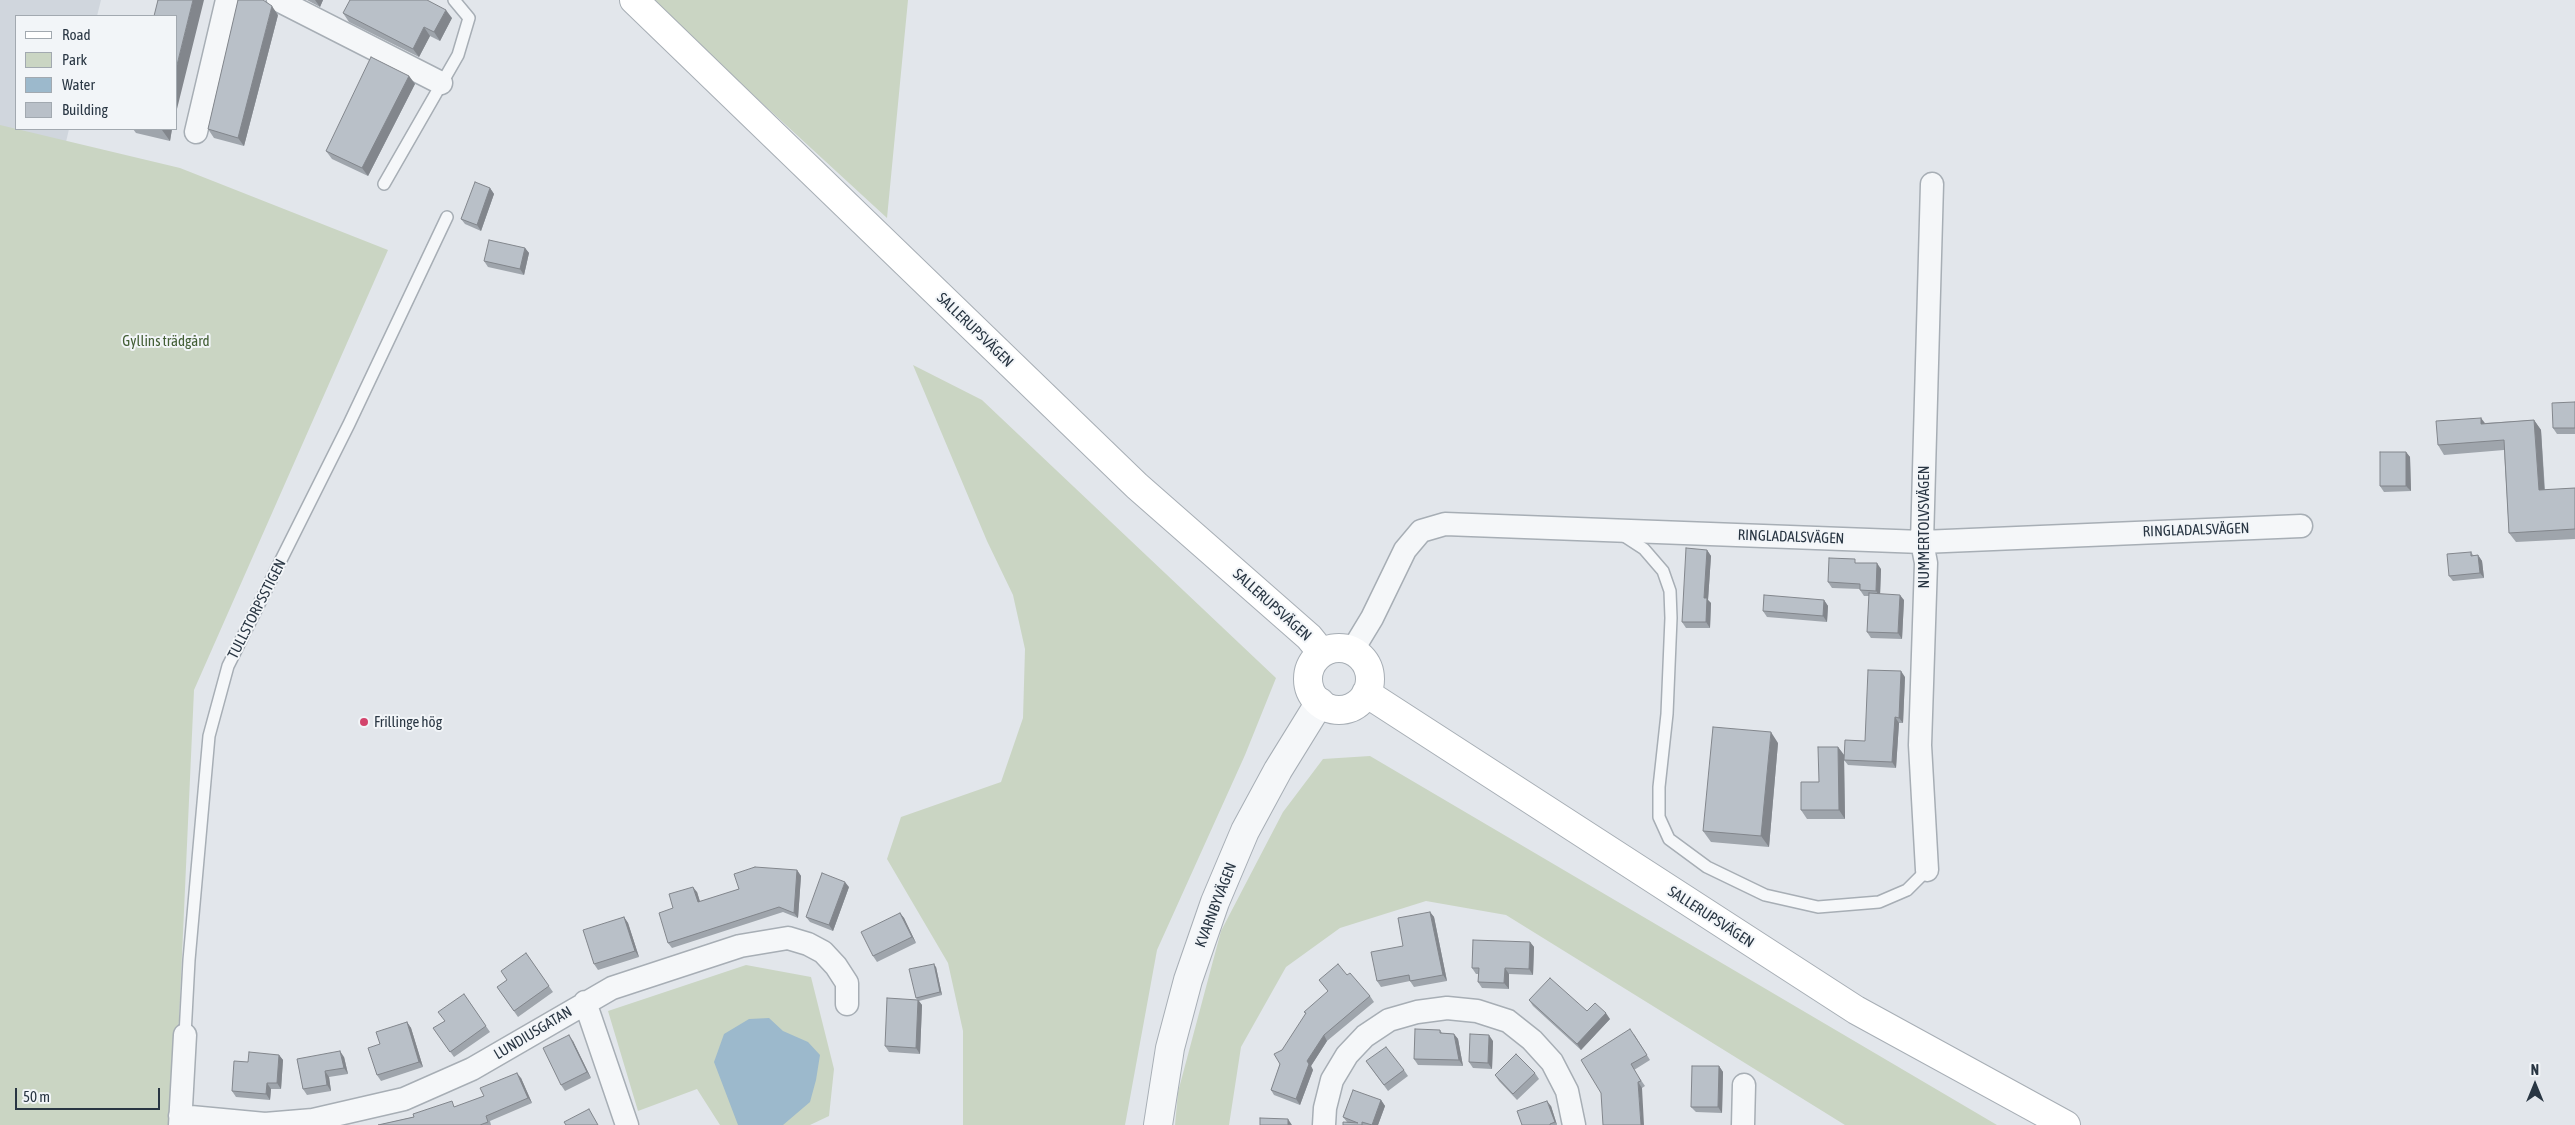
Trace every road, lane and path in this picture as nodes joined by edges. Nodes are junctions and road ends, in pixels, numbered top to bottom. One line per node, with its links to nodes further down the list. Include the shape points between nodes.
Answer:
1 (226, 0): 6 (street)
2 (278, 0): 5 (street)
3 (454, 0): 5 (lane, via 469,18 458,55)
4 (634, 0): 14 (main road, SALLERUPSVÄGEN, via 1130,479 1309,636)
5 (442, 83): 7 (lane)
6 (196, 132)
7 (384, 184)
8 (1932, 184): 12 (street, NUMMERTOLVSVÄGEN)
9 (447, 217): 20 (lane, TULLSTORPSSTIGEN, via 349,424 228,666 209,736)
10 (2301, 526): 12 (street, RINGLADALSVÄGEN)
11 (1615, 530): 12 (street, RINGLADALSVÄGEN); 13 (street, RINGLADALSVÄGEN, via 1445,524 1421,531 1405,550); 17 (lane, via 1644,549 1663,571 1670,591 1667,714 1659,787 1659,817 1669,839 1707,867 1765,895 1818,907 1879,902 1907,890)
12 (1922, 542): 17 (street, NUMMERTOLVSVÄGEN, via 1926,563 1920,745)
13 (1352, 651): 14 (main road, SALLERUPSVÄGEN, via 1337,648); 15 (main road, via 1368,669 1370,679)
14 (1322, 653): 16 (main road, SALLERUPSVÄGEN, via 1313,662 1308,680 1310,690)
15 (1366, 693): 16 (main road, via 1355,705 1345,709 1334,709); 28 (main road, SALLERUPSVÄGEN, via 1856,1010)
16 (1320, 702): 24 (street, KVARNBYVÄGEN, via 1245,831 1215,902 1188,980 1170,1048)
17 (1927, 870)
18 (585, 1002): 19 (street, LUNDIUSGATAN, via 612,988 731,949 788,938 823,952 836,966 847,983); 22 (street, LUNDIUSGATAN, via 472,1069 404,1099 313,1120 265,1124); 23 (street)
19 (847, 1004)
20 (185, 1034): 22 (street)
21 (1744, 1086): 27 (street)
22 (180, 1121)
23 (627, 1125)
24 (1158, 1125)
25 (1324, 1125): 26 (street, via 1332,1080 1347,1055 1365,1036 1389,1020 1447,1008 1477,1011 1508,1021 1532,1040 1552,1062 1567,1091)
26 (1574, 1125)
27 (1743, 1125)
28 (2066, 1125)

